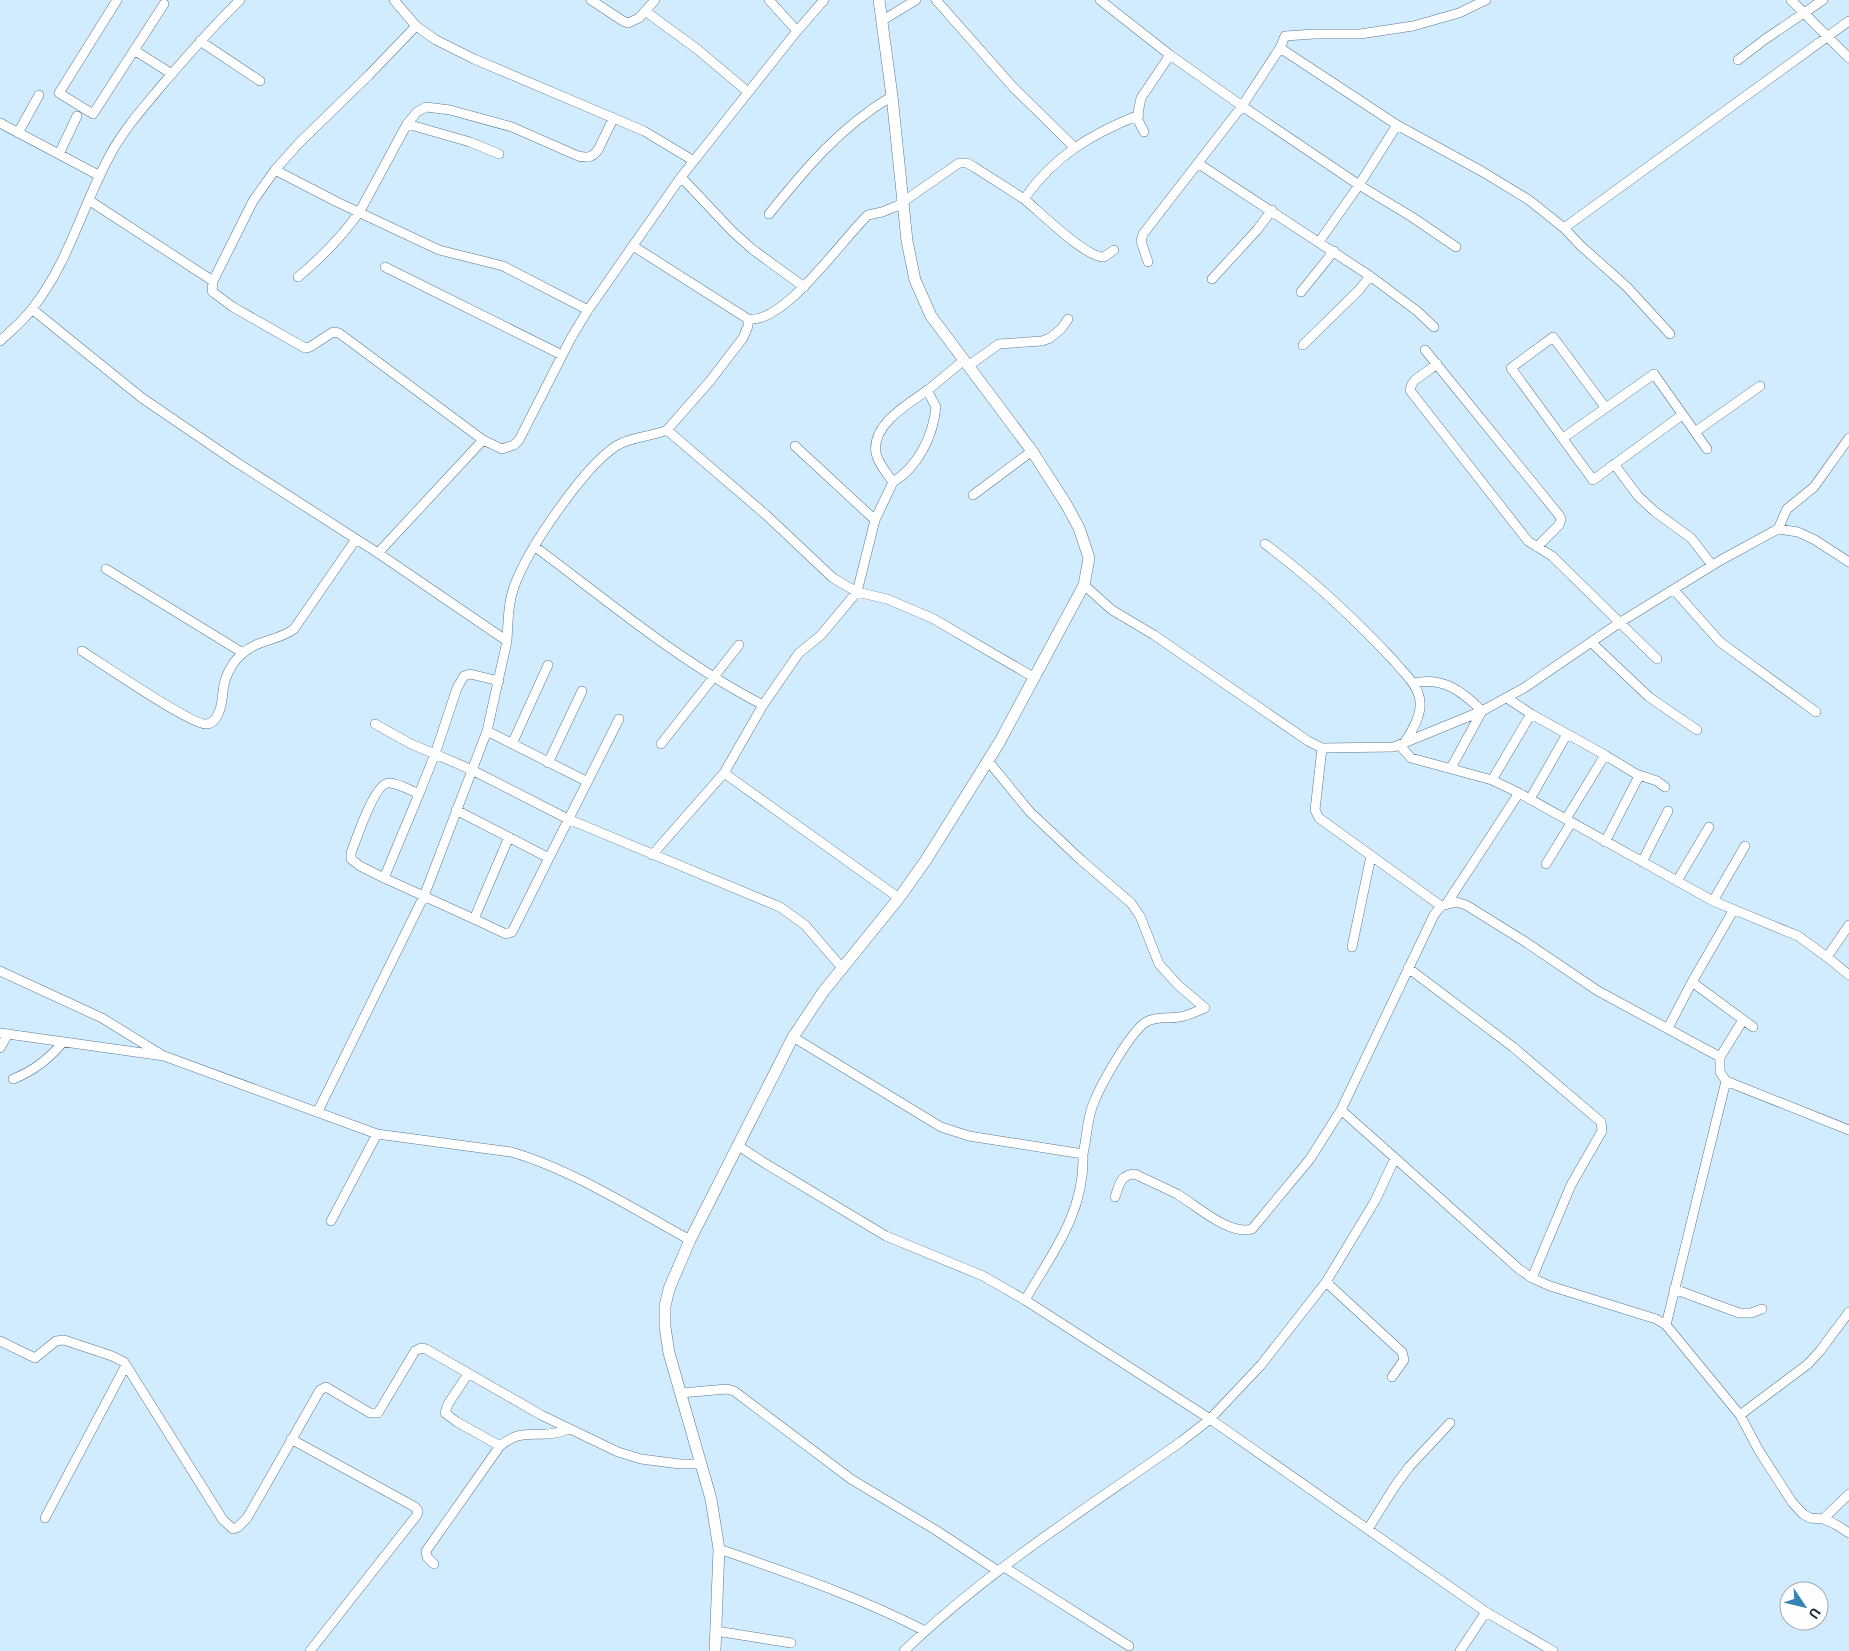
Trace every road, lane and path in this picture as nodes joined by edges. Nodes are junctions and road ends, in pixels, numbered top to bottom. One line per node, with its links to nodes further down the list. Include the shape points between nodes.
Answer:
1 (117, 0): 25 (street, via 59,93 93,114)
2 (240, 0): 23 (street)
3 (394, 0): 20 (street)
4 (591, 0): 16 (street, via 628,23)
5 (655, 0): 16 (street)
6 (769, 0): 21 (street)
7 (824, 0): 21 (street)
8 (879, 0): 18 (street)
9 (916, 0): 18 (street)
10 (936, 0): 43 (street, via 1013,87)
11 (1100, 0): 26 (street)
12 (1486, 0): 24 (street, via 1459,13 1414,26 1360,34 1285,36)
13 (1791, 0): 17 (street)
14 (1823, 0): 17 (street)
15 (164, 4): 25 (street)
16 (645, 11): 31 (street)
17 (1804, 12): 22 (street); 28 (street)
18 (883, 20): 33 (street)
19 (1849, 21): 22 (street)
20 (416, 26): 37 (street, via 474,59); 48 (street)
21 (797, 31): 31 (street)
22 (1827, 35): 27 (street); 58 (street)
23 (200, 41): 29 (street); 30 (street)
24 (1280, 48): 34 (street); 40 (street)
25 (134, 50): 29 (street)
26 (1170, 55): 34 (street); 35 (street, via 1141,98)
27 (1849, 58)
28 (1738, 60)
29 (172, 74): 49 (street, via 120,138)
30 (260, 81)
31 (748, 92): 46 (street)
32 (39, 95): 42 (street)
33 (892, 96): 53 (street); 57 (street, via 871,108 828,144)
34 (1242, 106): 47 (street); 51 (street)
35 (1139, 115): 41 (street); 43 (street)
36 (77, 116): 44 (street)
37 (613, 118): 39 (street, via 595,155 586,158 512,127 432,107 420,109); 46 (street, via 644,130)
38 (0, 123): 42 (street)
39 (407, 124): 45 (street); 56 (street)
40 (1397, 125): 51 (street); 58 (street, via 1529,200)
41 (1144, 132)
42 (18, 133): 44 (street)
43 (1074, 147): 52 (street, via 1050,167)
44 (59, 154): 49 (street)
45 (499, 154)
46 (694, 161): 50 (street)
47 (1199, 164): 55 (street); 64 (street, via 1143,234 1141,241)
48 (275, 170): 56 (street); 69 (street, via 253,201)
49 (100, 176): 54 (street)
50 (681, 177): 60 (street); 70 (street, via 752,249)
51 (1359, 186): 59 (street); 61 (street)
52 (1024, 199): 53 (street, via 963,162); 62 (street, via 1096,256 1104,257)
53 (904, 200): 70 (street, via 891,209 868,215); 82 (street, via 915,280 931,316)
54 (90, 201): 69 (street); 72 (street, via 60,264)
55 (1272, 210): 59 (street); 68 (street)
56 (360, 212): 67 (street, via 336,243); 73 (street, via 439,250 503,266)
57 (769, 214)
58 (1564, 228): 77 (street, via 1627,287)
59 (1320, 242): 63 (street)
60 (633, 246): 73 (street); 74 (street)
61 (1456, 247)
62 (1114, 250)
63 (1334, 252): 66 (street); 71 (street)
64 (1148, 262)
65 (385, 267): 81 (street)
66 (1370, 276): 76 (street); 79 (street)
67 (298, 277)
68 (1212, 279)
69 (213, 281): 92 (street, via 212,291 218,298 305,348 333,332 339,333)
70 (804, 287): 74 (street, via 770,314)
71 (1301, 292)
72 (32, 309): 78 (street); 101 (street, via 142,398)
73 (588, 310): 81 (street)
74 (748, 319): 88 (street, via 743,338)
75 (1068, 319): 82 (street, via 1050,338 999,344)
76 (1434, 327)
77 (1670, 334)
78 (0, 341)
79 (1303, 345)
80 (1425, 350): 83 (street)
81 (562, 355): 92 (street, via 519,440 502,449)
82 (966, 363): 85 (street); 95 (street)
83 (1437, 364): 104 (street, via 1559,515 1559,525); 104 (street, via 1416,380 1410,390 1528,541)
84 (1760, 386): 89 (street)
85 (927, 390): 97 (street, via 936,407 923,451 908,472); 97 (street, via 897,412 878,437 876,454)
86 (1605, 407): 87 (street, via 1654,374); 90 (street); 90 (street, via 1553,337 1511,368)
87 (1682, 415): 89 (street); 96 (street)
88 (667, 430): 103 (street, via 634,438 603,456); 111 (street, via 765,514 833,578)
89 (1695, 432): 94 (street)
90 (1563, 438): 96 (street, via 1593,480)
91 (1849, 438): 100 (street, via 1814,486 1788,509)
92 (483, 440): 105 (street)
93 (795, 446): 99 (street)
94 (1707, 449)
95 (1032, 451): 98 (street); 109 (street, via 1079,528 1089,558)
96 (1614, 464): 107 (street, via 1638,496 1691,538)
97 (893, 482): 99 (street)
98 (973, 495)
99 (875, 520): 111 (street)
100 (1778, 529): 106 (street, via 1798,532); 107 (street)
101 (356, 539): 105 (street); 117 (street, via 294,629 281,637 259,642)
102 (1265, 544): 123 (street, via 1331,598)
103 (534, 546): 113 (street, via 513,590); 120 (street)
104 (1537, 547): 112 (street, via 1552,556)
105 (378, 553): 113 (street)
106 (1849, 562)
107 (1712, 566): 110 (street)
108 (106, 569): 117 (street)
109 (1084, 585): 121 (street); 138 (street, via 1112,610)
110 (1674, 590): 112 (street); 128 (street, via 1720,642)
111 (856, 592): 121 (street, via 887,599 932,618); 126 (street, via 821,635 799,653)
112 (1620, 623): 114 (street); 118 (street)
113 (507, 640): 122 (street)
114 (1592, 643): 125 (street); 132 (street, via 1649,697)
115 (739, 645): 120 (street)
116 (82, 650): 117 (street, via 200,724 213,721 219,711 226,680)
117 (243, 653)
118 (1657, 659)
119 (548, 665): 135 (street)
120 (714, 677): 126 (street); 136 (street)
121 (1035, 678): 141 (street)
122 (499, 681): 133 (street); 139 (street, via 470,674 464,676)
123 (1413, 682): 127 (street, via 1436,680 1462,693); 137 (street, via 1420,706 1416,722)
124 (582, 691): 142 (street)
125 (1507, 698): 127 (street); 129 (street)
126 (763, 705): 145 (street)
127 (1482, 711): 137 (street); 143 (street)
128 (1816, 712)
129 (1531, 714): 134 (street); 147 (street)
130 (618, 719): 148 (street)
131 (375, 724): 139 (street)
132 (1697, 730)
133 (487, 731): 135 (street); 144 (street)
134 (1566, 734): 140 (street); 152 (street)
135 (512, 744): 142 (street)
136 (662, 744)
137 (1403, 745): 138 (street); 143 (street, via 1411,758)
138 (1322, 748): 162 (street, via 1316,814)
139 (435, 754): 144 (street); 151 (street)
140 (1605, 754): 146 (street); 156 (street)
141 (988, 761): 169 (street); 198 (street, via 1030,812 1131,903 1140,916 1159,964 1205,1008 1179,1017 1152,1020 1137,1030 1093,1103)
142 (548, 763): 148 (street)
143 (1450, 768): 147 (street)
144 (472, 770): 153 (street); 155 (street)
145 (724, 773): 161 (street); 169 (street)
146 (1639, 776): 149 (street); 159 (street)
147 (1492, 780): 150 (street)
148 (586, 781): 155 (street)
149 (1666, 786)
150 (1519, 793): 152 (street); 171 (street)
151 (419, 794): 166 (street); 166 (street, via 390,783 383,785 374,796 351,860)
152 (1530, 799): 156 (street)
153 (456, 810): 158 (street); 168 (street)
154 (1668, 811): 164 (street)
155 (568, 818): 161 (street); 163 (street)
156 (1568, 821): 159 (street); 165 (street)
157 (1709, 827): 167 (street)
158 (509, 837): 163 (street); 173 (street)
159 (1604, 842): 164 (street)
160 (1745, 846): 170 (street)
161 (652, 855): 178 (street, via 780,907 805,925)
162 (1371, 856): 171 (street); 175 (street)
163 (549, 858): 173 (street, via 512,932 506,934)
164 (1642, 862): 167 (street)
165 (1546, 864)
166 (384, 878): 168 (street)
167 (1677, 881): 170 (street)
168 (424, 896): 173 (street); 194 (street)
169 (899, 898): 178 (street)
170 (1713, 901): 172 (street)
171 (1444, 904): 177 (street, via 1434,915); 184 (street, via 1461,902 1598,991)
172 (1733, 911): 176 (street, via 1784,929); 181 (street)
173 (474, 919)
174 (1849, 924): 176 (street)
175 (1352, 947)
176 (1827, 957): 180 (street)
177 (1408, 968): 193 (street); 203 (street, via 1513,1047 1601,1122 1602,1131 1571,1184)
178 (843, 969): 186 (street, via 810,1009)
179 (0, 971): 189 (street, via 102,1018)
180 (1849, 975)
181 (1692, 982): 182 (street); 184 (street)
182 (1742, 1020): 183 (street); 190 (street)
183 (1753, 1027)
184 (1668, 1028): 190 (street)
185 (4, 1034): 187 (street); 188 (street)
186 (793, 1037): 197 (street); 198 (street, via 942,1127 969,1136)
187 (63, 1042): 189 (street); 191 (street, via 42,1064)
188 (0, 1048)
189 (164, 1056): 194 (street)
190 (1720, 1057): 192 (street, via 1720,1072)
191 (14, 1079)
192 (1726, 1081): 195 (street); 205 (street)
193 (1341, 1110): 199 (street); 200 (street, via 1310,1160 1252,1229 1242,1231 1219,1221 1135,1174 1128,1174 1120,1181)
194 (318, 1111): 196 (street)
195 (1849, 1130)
196 (377, 1134): 201 (street); 202 (street, via 526,1156 591,1186)
197 (737, 1145): 202 (street); 206 (street, via 886,1236 983,1276)
198 (1084, 1154): 206 (street, via 1084,1174 1074,1213)
199 (1395, 1158): 203 (street); 204 (street, via 1375,1201)
200 (1115, 1197)
201 (331, 1221)
202 (690, 1240): 214 (street, via 665,1306 669,1353)
203 (1532, 1278): 209 (street, via 1656,1318)
204 (1326, 1282): 213 (street, via 1404,1355 1402,1364); 216 (street, via 1261,1365)
205 (1674, 1290): 207 (street, via 1739,1313); 209 (street)
206 (1025, 1300): 216 (street)
207 (1762, 1309)
208 (1849, 1312): 215 (street, via 1808,1364)
209 (1666, 1325): 215 (street)
210 (0, 1341): 211 (street, via 35,1358 56,1341 64,1340 112,1356)
211 (126, 1365): 219 (street, via 223,1520 233,1529 247,1518); 223 (street)
212 (468, 1374): 218 (street); 219 (street, via 426,1348 418,1348 378,1412 370,1413 323,1387); 220 (street, via 445,1413)
213 (1392, 1377)
214 (681, 1393): 221 (street); 229 (street, via 734,1391 851,1479)
215 (1740, 1415): 224 (street, via 1792,1502 1810,1518)
216 (1210, 1419): 225 (street); 229 (street)
217 (1450, 1423): 225 (street, via 1409,1467)
218 (570, 1430): 220 (street, via 523,1434 508,1439); 221 (street, via 641,1459)
219 (291, 1440): 235 (street, via 386,1490 418,1511)
220 (500, 1446): 228 (street, via 426,1551)
221 (702, 1464): 227 (street)
222 (1849, 1494): 224 (street)
223 (45, 1518)
224 (1823, 1519): 226 (street)
225 (1368, 1529): 230 (street)
226 (1849, 1533)
227 (719, 1549): 231 (street); 232 (street, via 888,1612)
228 (434, 1564)
229 (1001, 1569): 232 (street); 234 (street)
230 (1486, 1612): 238 (street); 239 (street)
231 (716, 1631): 233 (street); 236 (street)
232 (925, 1631): 237 (street)
233 (791, 1644)
234 (1129, 1646)
235 (310, 1651)
236 (715, 1651)
237 (904, 1651)
238 (1460, 1651)
239 (1553, 1651)

